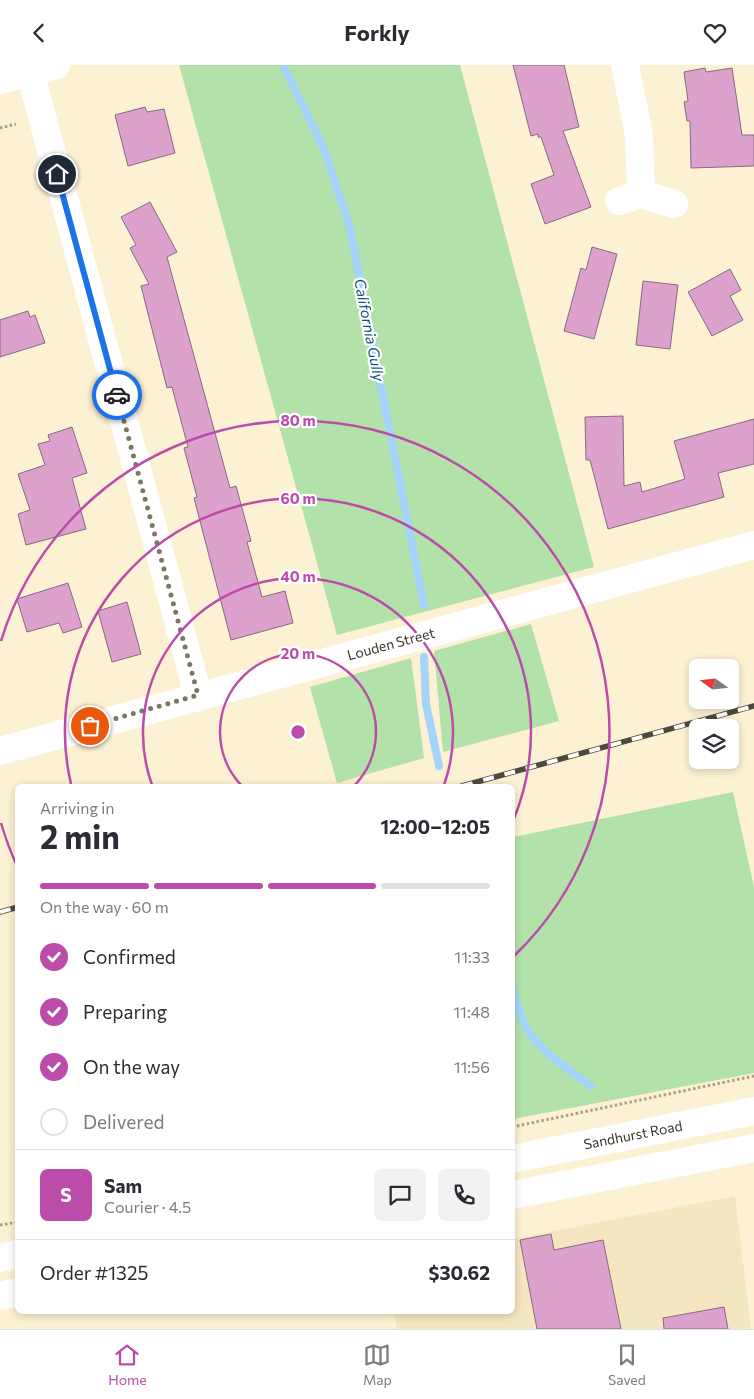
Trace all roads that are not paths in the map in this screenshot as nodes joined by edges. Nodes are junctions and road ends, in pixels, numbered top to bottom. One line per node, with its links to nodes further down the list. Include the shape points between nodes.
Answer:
1 (56, 65): 3 (street)
2 (625, 65): 5 (street, via 639,135 630,198)
3 (30, 72): 4 (street); 7 (street)
4 (0, 80)
5 (674, 204)
6 (754, 545): 7 (street, Louden Street)
7 (198, 695): 8 (street, Louden Street)
8 (0, 751)
9 (754, 1111): 10 (street, Sandhurst Road)
10 (598, 1142): 12 (street, Sandhurst Road); 13 (street)
11 (754, 1148): 13 (street)
12 (515, 1158)
13 (605, 1177): 14 (street)
14 (515, 1194)
15 (15, 1256): 16 (street)
16 (0, 1258)
17 (15, 1293): 18 (street)
18 (0, 1296)

